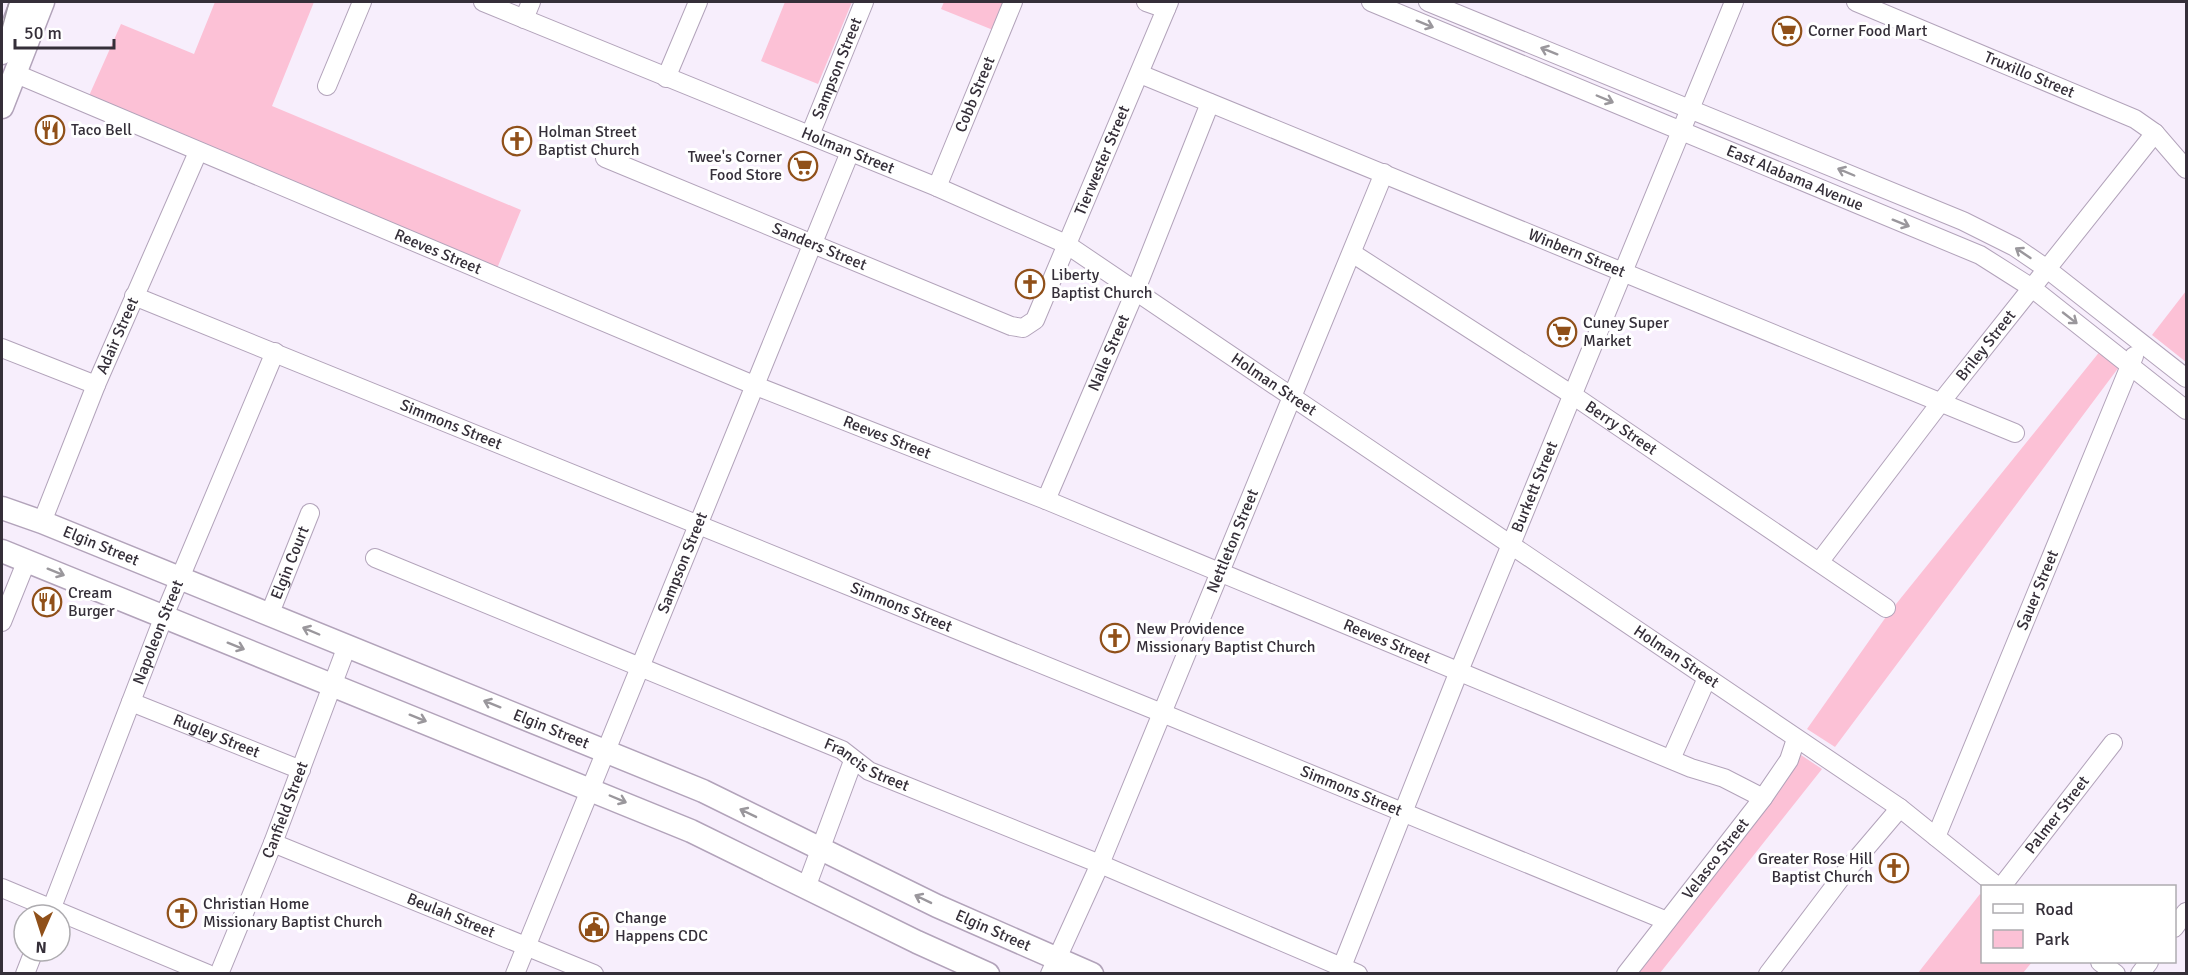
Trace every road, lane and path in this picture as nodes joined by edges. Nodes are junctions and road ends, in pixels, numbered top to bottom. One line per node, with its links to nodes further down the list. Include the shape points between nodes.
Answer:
1 (22, 2): 15 (main road)
2 (43, 2): 16 (main road)
3 (362, 2): 19 (street)
4 (483, 2): 14 (street, Holman Street)
5 (698, 2): 18 (street)
6 (864, 2): 25 (street, Sampson Street)
7 (1013, 2): 32 (street, Cobb Street)
8 (1146, 2): 13 (street)
9 (1371, 2): 23 (street, East Alabama Avenue, one-way to 23)
10 (1428, 2): 22 (street, East Alabama Avenue, one-way to 10)
11 (1734, 2): 22 (street, Burkett Street)
12 (1856, 2): 24 (street, Truxillo Street, via 2135,119)
13 (1167, 5): 17 (street, Tierwester Street)
14 (528, 10): 18 (street, Holman Street)
15 (2, 53)
16 (14, 73): 21 (main road); 26 (street, Reeves Street)
17 (1140, 74): 20 (street, Winbern Street); 35 (street, Tierwester Street, via 1078,224)
18 (666, 78): 25 (street, Holman Street)
19 (327, 86)
20 (1210, 103): 30 (street, Winbern Street); 40 (street, Nalle Street)
21 (2, 107)
22 (1692, 108): 23 (street, Burkett Street); 31 (street, East Alabama Avenue, one-way to 22)
23 (1680, 132): 33 (street, East Alabama Avenue); 38 (street, Burkett Street)
24 (2155, 134): 29 (street, Truxillo Street); 37 (street, Briley Street)
25 (810, 135): 27 (street, Holman Street)
26 (198, 152): 41 (street, Adair Street); 49 (street, Reeves Street)
27 (850, 152): 32 (street, Holman Street); 34 (street, Sampson Street)
28 (605, 158): 34 (street, Sanders Street)
29 (2187, 170)
30 (1384, 173): 36 (street, Nettleton Street); 38 (street, Winbern Street)
31 (1871, 182): 33 (street); 37 (street, East Alabama Avenue, one-way to 31, via 2015,247 1963,221)
32 (937, 187): 35 (street, Holman Street)
33 (1861, 206): 39 (street, East Alabama Avenue, one-way to 39, via 1980,255)
34 (814, 244): 42 (street, Sanders Street, via 1011,326 1023,328); 49 (street, Sampson Street)
35 (1066, 244): 40 (street, Holman Street); 42 (street, Tierwester Street)
36 (1352, 253): 50 (street, Nettleton Street); 51 (street, Berry Street)
37 (2047, 269): 39 (street, Briley Street); 43 (street, East Alabama Avenue)
38 (1624, 272): 51 (street, Burkett Street); 52 (street, Winbern Street)
39 (2032, 288): 46 (street, East Alabama Avenue, one-way to 46); 52 (street, Briley Street)
40 (1135, 292): 50 (street, Holman Street); 55 (street, Nalle Street)
41 (134, 296): 45 (street, Simmons Street); 48 (street, Adair Street)
42 (1035, 320)
43 (2142, 343): 46 (street, Sauer Street); 47 (street, East Alabama Avenue)
44 (2, 348): 48 (street)
45 (275, 352): 59 (street, Simmons Street); 66 (street, Napoleon Street)
46 (2129, 365): 53 (street, East Alabama Avenue); 88 (street, Sauer Street)
47 (2187, 378)
48 (96, 385): 58 (street, Adair Street)
49 (756, 386): 55 (street, Reeves Street); 59 (street, Sampson Street)
50 (1292, 396): 60 (street, Holman Street); 65 (street, Nettleton Street)
51 (1574, 396): 60 (street, Burkett Street); 64 (street, Berry Street)
52 (1941, 402): 54 (street, Winbern Street); 64 (street, Briley Street)
53 (2187, 410)
54 (2015, 433)
55 (1046, 500): 65 (street, Reeves Street)
56 (2, 508): 58 (main road, Elgin Street)
57 (310, 513): 68 (street, Elgin Court)
58 (42, 522): 66 (main road, Elgin Street)
59 (698, 524): 72 (street, Sampson Street); 77 (street, Simmons Street)
60 (1512, 544): 73 (street, Burkett Street); 74 (street, Holman Street)
61 (2, 550): 63 (main road)
62 (375, 558): 72 (street, Francis Street)
63 (27, 560): 69 (main road, one-way to 69); 70 (street)
64 (1820, 561): 67 (street, Berry Street)
65 (1218, 573): 73 (street, Reeves Street); 77 (street, Nettleton Street)
66 (180, 578): 68 (main road, Elgin Street); 69 (street, Napoleon Street)
67 (1886, 608)
68 (270, 613): 71 (main road, Elgin Street, one-way to 68)
69 (164, 616): 75 (main road, one-way to 75); 76 (street, Napoleon Street)
70 (2, 622)
71 (347, 646): 75 (street, Canfield Street); 80 (main road, Elgin Street, one-way to 71)
72 (640, 666): 80 (street, Sampson Street); 82 (street, Francis Street, via 842,750)
73 (1459, 671): 81 (street, Reeves Street); 87 (street, Burkett Street)
74 (1707, 678): 78 (street, Holman Street); 81 (street)
75 (334, 684): 83 (street, Canfield Street); 84 (main road, one-way to 84)
76 (130, 702): 83 (street, Rugley Street); 97 (street, Napoleon Street)
77 (1161, 713): 87 (street, Simmons Street); 91 (street, Nettleton Street)
78 (1797, 739): 85 (street, Velasco Street, via 1789,760); 86 (street, Holman Street)
79 (2113, 743): 94 (street, Palmer Street)
80 (607, 750): 84 (street, Sampson Street); 90 (main road, Elgin Street, one-way to 80, via 703,791)
81 (1671, 759): 85 (street, Reeves Street, via 1724,778)
82 (853, 761): 90 (street); 91 (street, Francis Street, via 869,771)
83 (301, 770): 89 (street, Canfield Street)
84 (591, 788): 92 (main road, one-way to 92); 102 (street, Sampson Street)
85 (1763, 798): 100 (street, Velasco Street)
86 (1900, 808): 88 (street, Holman Street); 113 (street)
87 (1402, 812): 100 (street, Simmons Street); 105 (street, Burkett Street)
88 (1936, 837): 93 (street, Holman Street)
89 (273, 843): 102 (street, Beulah Street); 107 (street, Canfield Street)
90 (820, 849): 92 (street); 104 (main road, Elgin Street, one-way to 90)
91 (1100, 864): 104 (street, Nettleton Street); 105 (street, Francis Street)
92 (807, 885): 110 (main road)
93 (1996, 885)
94 (2003, 885)
95 (2, 888): 96 (street)
96 (32, 903)
97 (53, 903)
98 (2187, 912): 101 (street)
99 (72, 921): 106 (street)
100 (1667, 921): 112 (street, Velasco Street)
101 (2176, 927)
102 (526, 946): 108 (street, Sampson Street); 109 (street, Beulah Street)
103 (2101, 963): 114 (street)
104 (1053, 966): 111 (main road, Elgin Street)
105 (1346, 971)
106 (208, 974)
107 (219, 974)
108 (515, 974)
109 (594, 974)
110 (988, 974)
111 (1092, 974)
112 (1626, 974)
113 (1768, 974)
114 (2116, 974)

